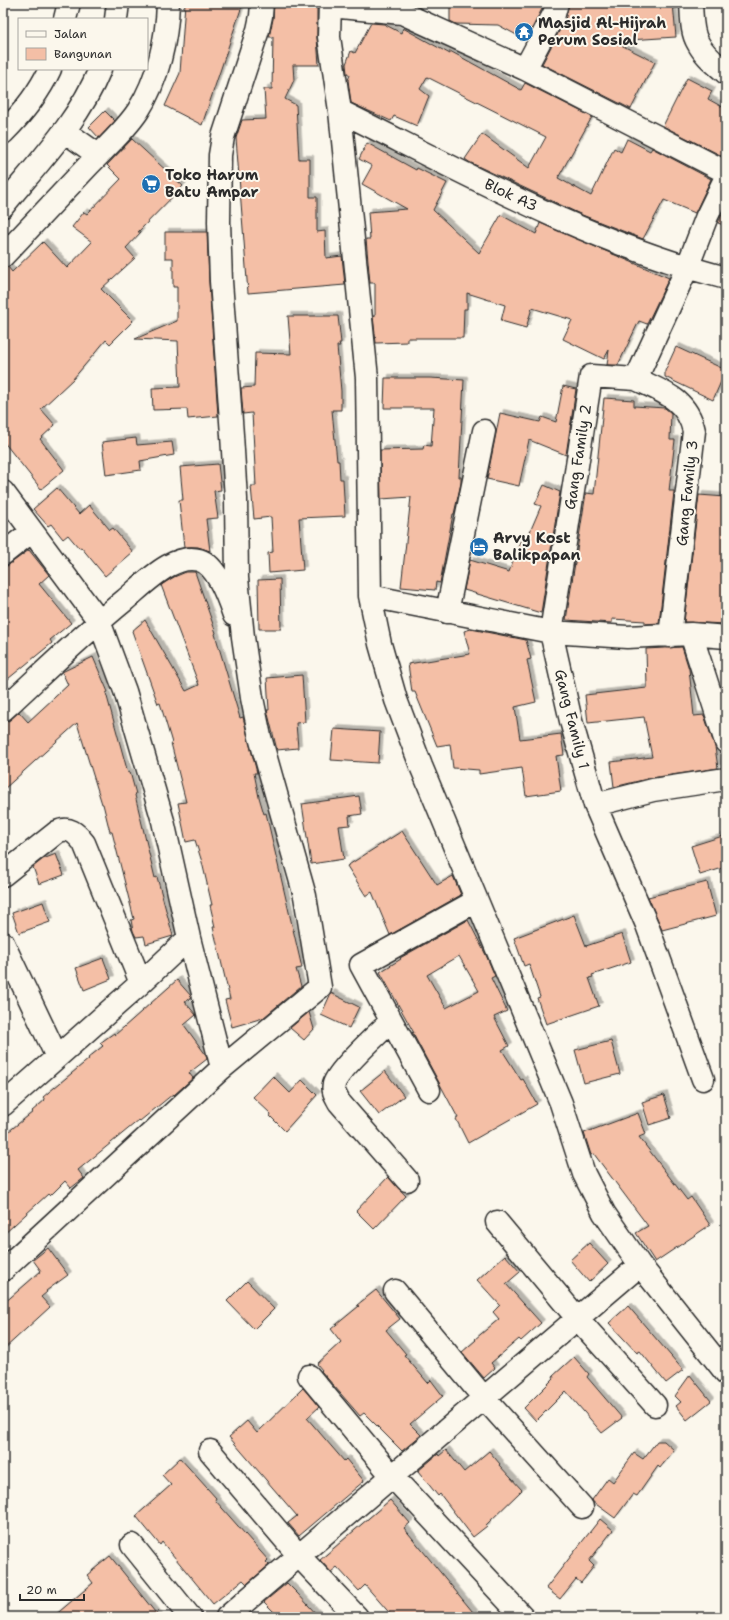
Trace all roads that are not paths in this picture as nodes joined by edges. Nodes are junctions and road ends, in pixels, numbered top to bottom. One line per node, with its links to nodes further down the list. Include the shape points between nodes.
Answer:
1 (69, 3): 9 (street)
2 (118, 3): 10 (street)
3 (168, 3): 18 (street, via 165,35 149,90 128,124)
4 (262, 3): 35 (street, via 258,30 223,136 220,162 221,281 233,443 237,578)
5 (557, 3): 11 (street, via 554,14)
6 (691, 3): 14 (street, via 698,43)
7 (330, 4): 8 (street); 15 (street, via 329,37)
8 (402, 8): 11 (street)
9 (66, 18)
10 (116, 18)
11 (525, 69): 19 (street)
12 (49, 70): 17 (street, via 28,104)
13 (100, 70): 16 (street, via 94,85)
14 (726, 73)
15 (340, 111): 23 (street, Blok A3, via 513,197 598,235); 30 (street, via 367,378)
16 (64, 131): 18 (street); 21 (street)
17 (3, 133)
18 (98, 156): 22 (street)
19 (726, 172)
20 (726, 177): 23 (street, via 707,216)
21 (3, 206)
22 (3, 256)
23 (687, 268): 24 (street, Blok A3); 25 (street)
24 (726, 278)
25 (636, 379): 33 (street, Gang Family 2, via 591,376); 34 (street, Gang Family 3, via 668,394 687,411 694,431)
26 (484, 431): 31 (street)
27 (3, 492): 28 (street)
28 (32, 531): 29 (street); 32 (street)
29 (3, 554)
30 (370, 596): 31 (street); 42 (street, via 396,700)
31 (447, 612): 33 (street)
32 (99, 621): 35 (street, via 166,567 179,561 201,560 211,568 226,592); 37 (street); 43 (street, via 125,691 150,773)
33 (550, 632): 34 (street, via 627,637); 40 (street, Gang Family 1, via 570,721)
34 (681, 635): 36 (street); 38 (street)
35 (243, 637): 48 (street, via 260,737 305,896 320,987)
36 (726, 637)
37 (3, 710)
38 (726, 742)
39 (726, 779): 40 (street, via 653,790)
40 (595, 805): 49 (street, Gang Family 1, via 647,925)
41 (3, 875): 45 (street, via 62,829 69,829 78,835 84,843)
42 (476, 901): 46 (street, via 361,965); 54 (street, via 561,1103 584,1174 604,1213)
43 (189, 938): 45 (street); 48 (street)
44 (3, 942): 47 (street)
45 (141, 983): 47 (street)
46 (391, 1021): 50 (street); 52 (street, via 343,1069 334,1084 334,1093)
47 (57, 1057): 51 (street)
48 (222, 1068): 55 (street)
49 (703, 1079)
50 (429, 1090)
51 (4, 1101)
52 (407, 1180)
53 (497, 1222): 57 (street)
54 (640, 1265): 57 (street); 58 (street)
55 (3, 1270)
56 (395, 1291): 60 (street)
57 (577, 1318): 60 (street); 61 (street)
58 (726, 1373)
59 (309, 1376): 63 (street)
60 (484, 1398): 63 (street); 64 (street)
61 (655, 1405)
62 (210, 1451): 66 (street)
63 (392, 1476): 66 (street); 70 (street)
64 (582, 1507)
65 (132, 1545): 67 (street)
66 (299, 1556): 68 (street); 69 (street)
67 (190, 1617)
68 (227, 1617)
69 (357, 1617)
70 (523, 1617)

